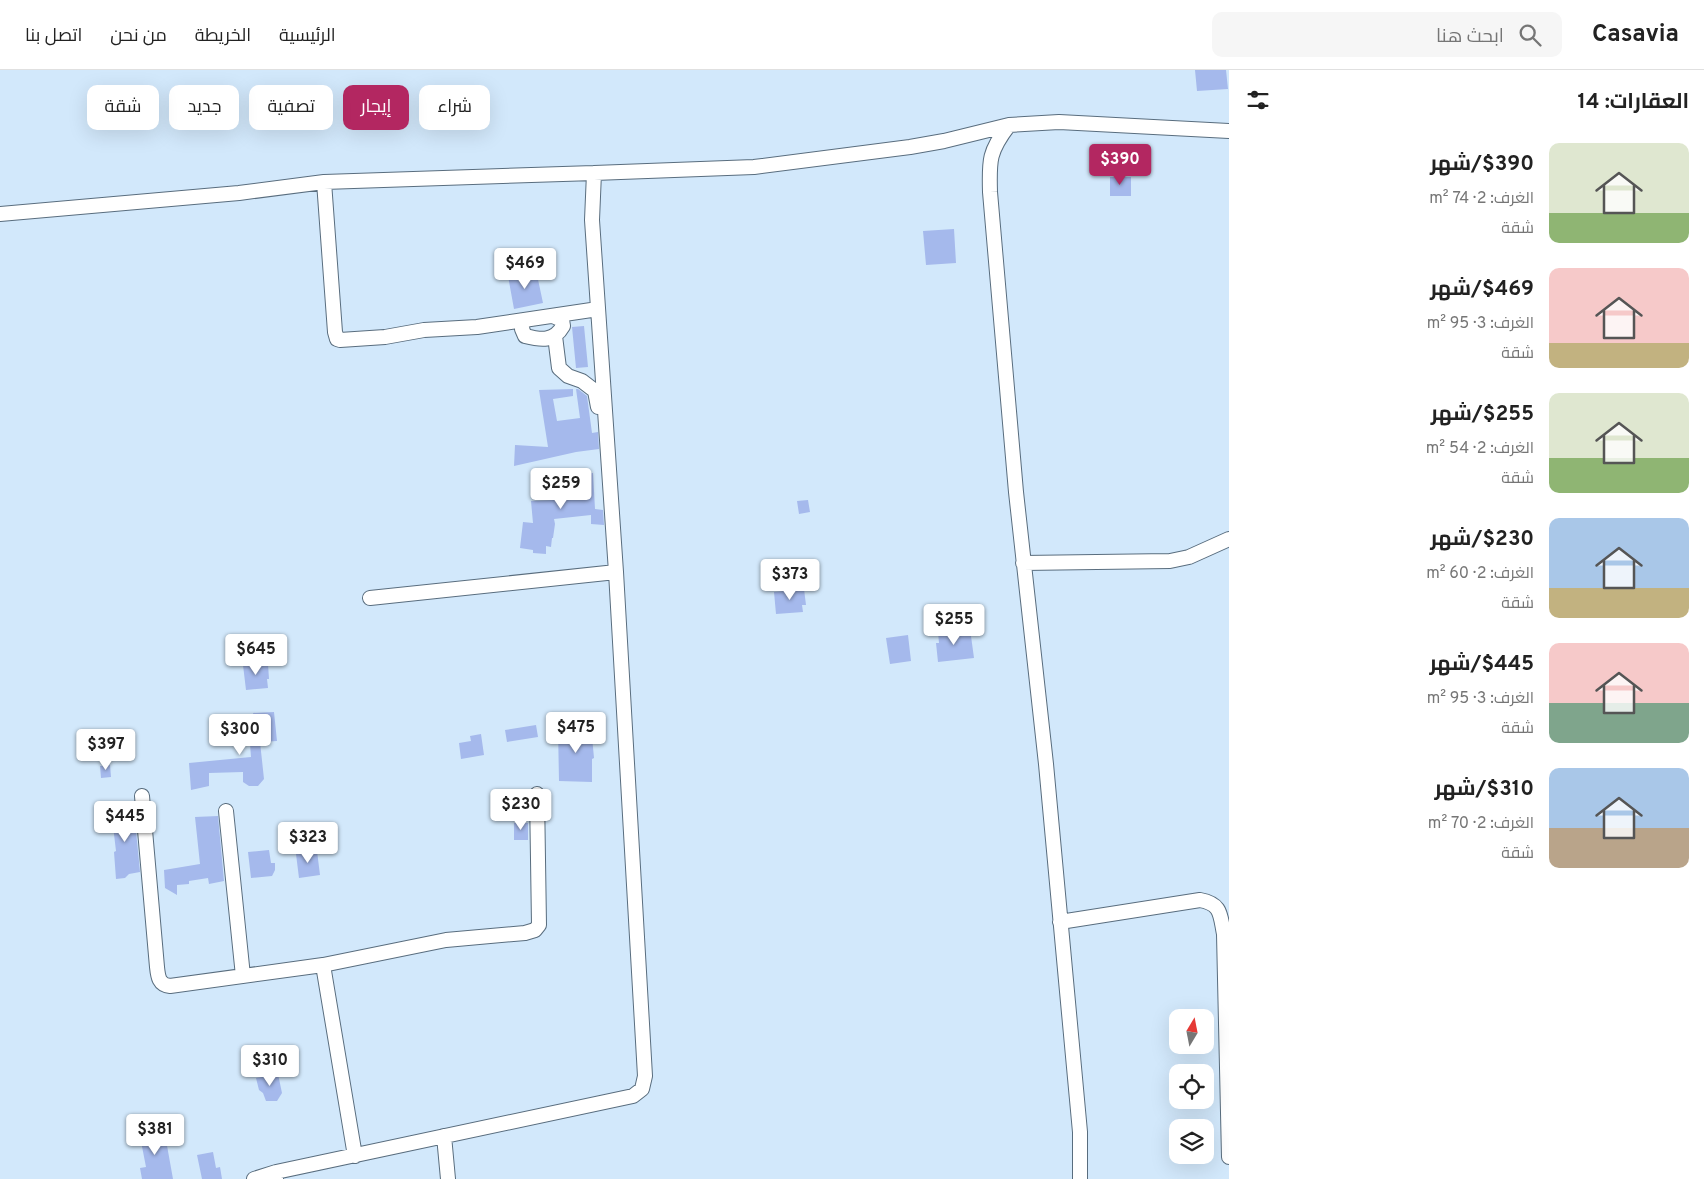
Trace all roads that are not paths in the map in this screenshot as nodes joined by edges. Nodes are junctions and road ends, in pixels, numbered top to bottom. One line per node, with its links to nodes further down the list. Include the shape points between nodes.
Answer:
1 (1009, 125): 2 (street, via 1059,122); 3 (street, via 910,147 754,167); 12 (street, via 996,141 991,154 990,184)
2 (1229, 131)
3 (594, 173): 4 (street); 6 (street, via 592,220)
4 (324, 182): 5 (street, via 239,193); 8 (street, via 337,339 385,337)
5 (0, 214)
6 (598, 309): 7 (street); 10 (street)
7 (553, 316): 8 (street); 9 (street, via 562,320 563,326)
8 (523, 320): 9 (street, via 525,336 536,339)
9 (555, 336): 10 (street, via 559,368 595,391)
10 (606, 423): 13 (street)
11 (1229, 539): 12 (street, via 1189,558 1170,561)
12 (1023, 562): 18 (street)
13 (616, 572): 14 (street); 21 (street, via 646,1076 642,1089 633,1096)
14 (370, 598)
15 (537, 794): 19 (street, via 539,925 535,930 446,940)
16 (142, 796): 20 (street, via 161,982 170,986)
17 (226, 811): 20 (street)
18 (1060, 922): 23 (street, via 1200,900 1216,906 1224,934); 27 (street, via 1080,1132)
19 (323, 965): 20 (street); 22 (street)
20 (243, 976)
21 (444, 1136): 22 (street); 26 (street)
22 (355, 1156): 24 (street)
23 (1229, 1157)
24 (276, 1176): 25 (street)
25 (254, 1179)
26 (448, 1179)
27 (1080, 1179)

